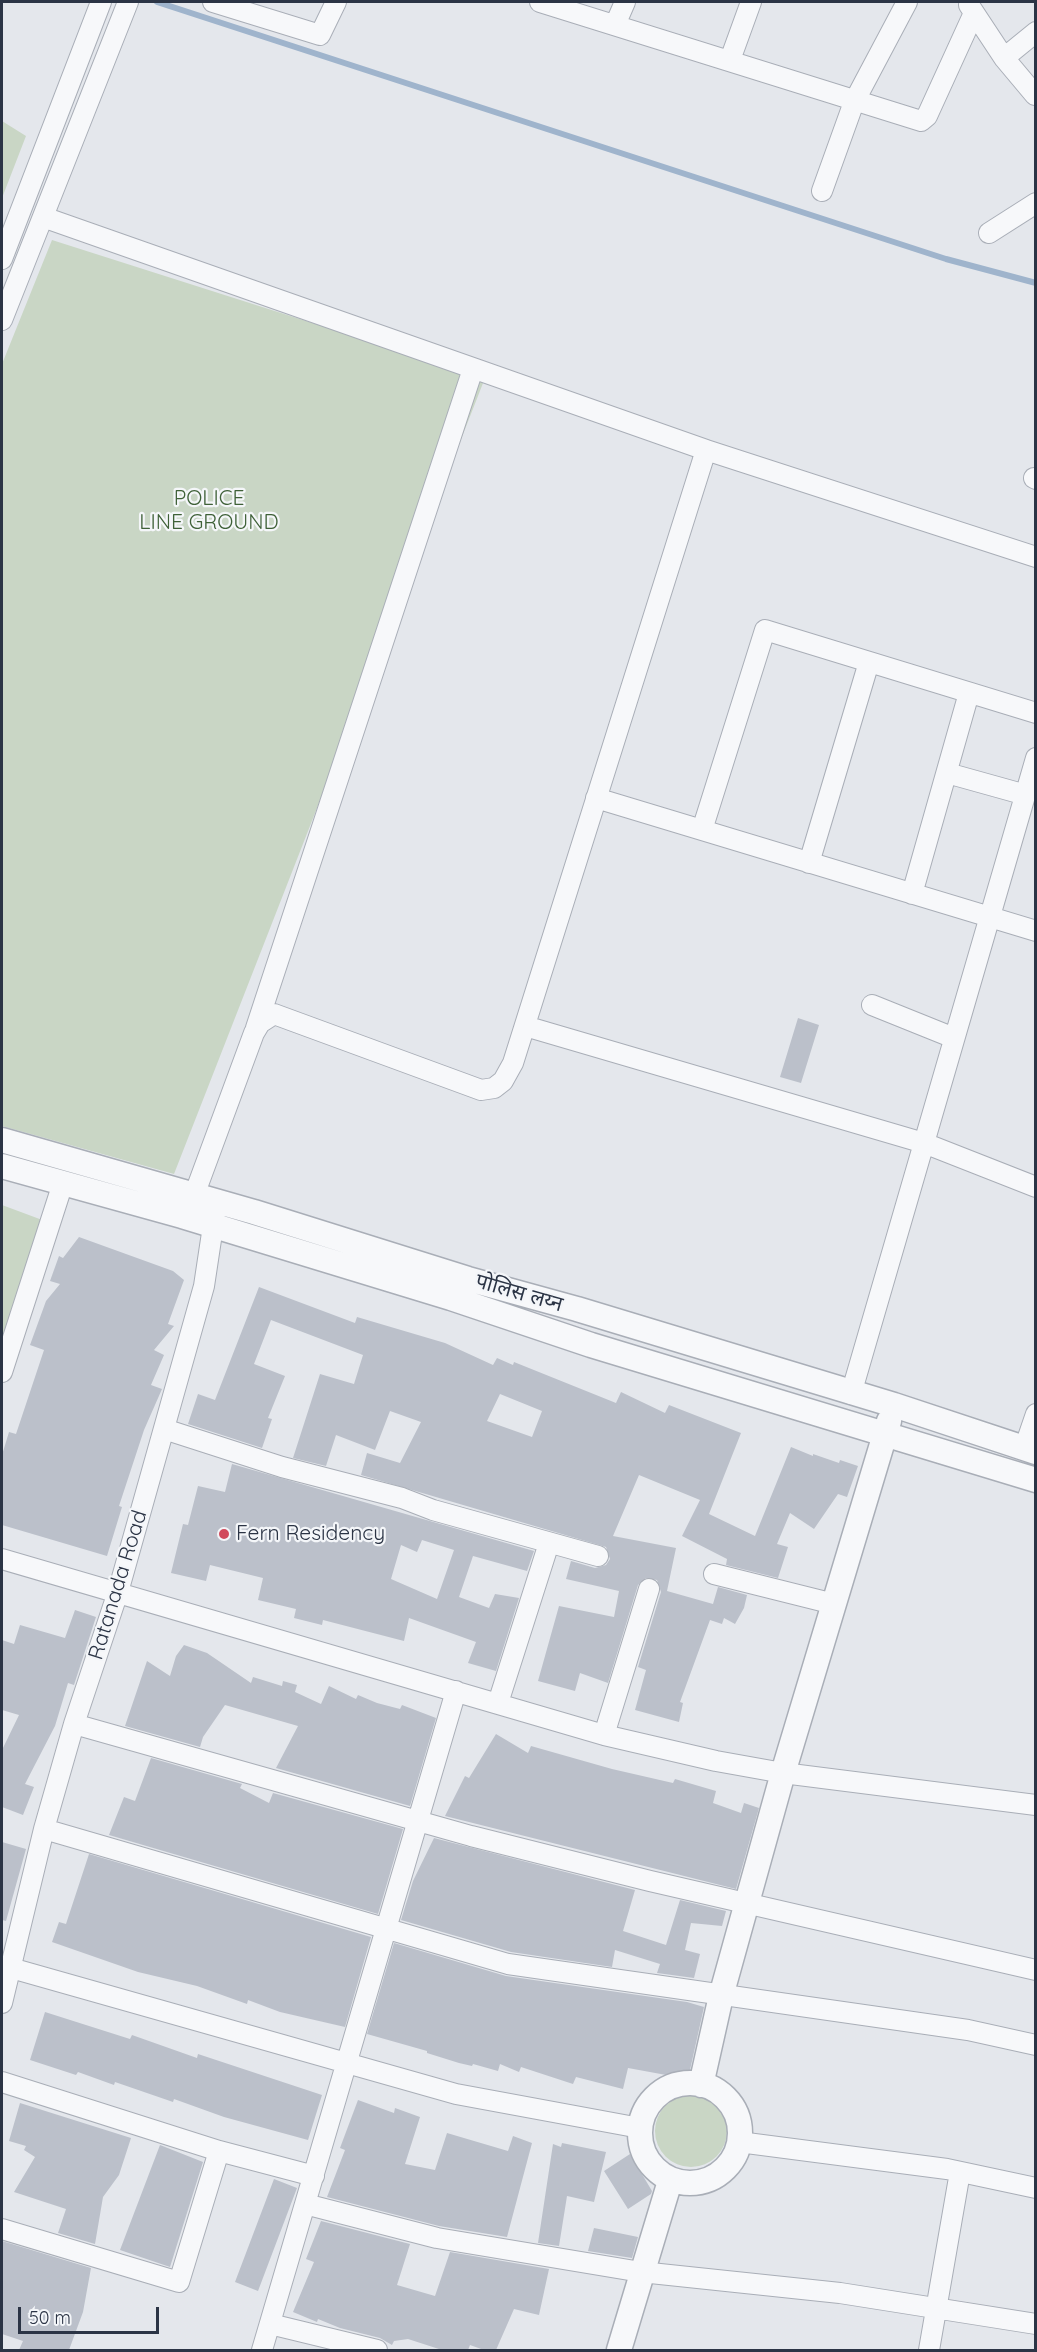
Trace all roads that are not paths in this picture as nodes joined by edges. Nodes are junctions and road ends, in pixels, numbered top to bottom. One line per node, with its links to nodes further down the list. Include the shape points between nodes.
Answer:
1 (101, 2): 20 (street)
2 (128, 2): 18 (street)
3 (213, 2): 4 (street, via 320,35)
4 (336, 2)
5 (625, 2): 10 (street)
6 (751, 2): 13 (street)
7 (907, 2): 15 (street)
8 (550, 3): 10 (street)
9 (970, 5): 12 (street); 15 (street, via 927,116 921,121)
10 (615, 26): 13 (street)
11 (1035, 32): 12 (street)
12 (1004, 58): 14 (street)
13 (730, 60): 15 (street)
14 (1035, 95)
15 (854, 102): 16 (street)
16 (822, 191)
17 (1035, 203): 19 (street)
18 (43, 217): 21 (street); 22 (street)
19 (989, 232)
20 (2, 259)
21 (2, 320)
22 (473, 369): 23 (street); 39 (street)
23 (706, 450): 24 (street); 31 (street)
24 (1035, 557)
25 (869, 662): 26 (street); 32 (street, via 765,630); 33 (street)
26 (969, 693): 27 (street); 29 (street)
27 (1035, 713)
28 (1034, 765): 30 (street)
29 (947, 772): 30 (street); 34 (street)
30 (1026, 795): 35 (street)
31 (596, 798): 32 (street); 38 (street)
32 (702, 830): 33 (street)
33 (809, 862): 34 (street)
34 (912, 894): 35 (street)
35 (990, 917): 36 (street); 40 (street)
36 (1035, 931)
37 (872, 1005): 40 (street)
38 (525, 1026): 39 (street, via 503,1081 482,1090 274,1014 260,1023); 42 (street)
39 (254, 1033): 47 (street)
40 (954, 1038): 42 (street)
41 (2, 1140): 47 (street, पोलिस लय्न)
42 (924, 1143): 45 (street); 50 (street)
43 (2, 1166): 44 (street)
44 (63, 1183): 47 (street); 49 (street)
45 (1035, 1187)
46 (217, 1201): 47 (street, पोलिस लय्न); 48 (street, Ratanada Road); 50 (street, पोलिस लय्न)
47 (189, 1206): 48 (street)
48 (213, 1225): 53 (street, Ratanada Road, via 204,1286); 54 (street)
49 (2, 1372)
50 (851, 1394): 51 (street, पोलिस लय्न)
51 (894, 1405): 54 (street); 55 (street, पोलिस लय्न)
52 (1035, 1414): 55 (street)
53 (164, 1429): 57 (street); 62 (street, Ratanada Road)
54 (884, 1434): 56 (street); 63 (street)
55 (1030, 1451)
56 (1035, 1480)
57 (549, 1543): 58 (street); 65 (street)
58 (597, 1556)
59 (2, 1559): 62 (street)
60 (714, 1574): 63 (street)
61 (649, 1589): 67 (street)
62 (118, 1592): 64 (street); 66 (street, Ratanada Road)
63 (834, 1604): 68 (street)
64 (456, 1691): 65 (street); 70 (street)
65 (498, 1703): 67 (street)
66 (74, 1724): 70 (street); 71 (street, Ratanada Road)
67 (604, 1735): 68 (street)
68 (783, 1773): 69 (street); 72 (street)
69 (1035, 1804)
70 (417, 1820): 72 (street); 73 (street)
71 (44, 1828): 73 (street); 74 (street, Ratanada Road)
72 (748, 1904): 76 (street); 77 (street)
73 (387, 1930): 77 (street, via 508,1964); 80 (street)
74 (9, 1943): 75 (street, Ratanada Road)
75 (11, 1968): 78 (street, Ratanada Road); 80 (street)
76 (1035, 1970)
77 (721, 1996): 79 (street, via 968,2030); 82 (street)
78 (2, 2000)
79 (1035, 2045)
80 (346, 2063): 83 (street, via 456,2094); 87 (street)
81 (2, 2082): 85 (street)
82 (701, 2085): 83 (street, via 676,2084 655,2096 640,2120); 84 (street, via 716,2089 731,2103 739,2120)
83 (640, 2128): 88 (street, via 640,2145 648,2163)
84 (740, 2142): 86 (street); 88 (street, via 727,2168 705,2182)
85 (219, 2151): 87 (street); 91 (street, via 178,2282)
86 (960, 2172): 89 (street); 93 (street)
87 (314, 2176): 90 (street)
88 (670, 2181): 92 (street)
89 (1035, 2187)
90 (305, 2204): 92 (street, via 437,2238); 94 (street)
91 (2, 2229)
92 (641, 2272): 93 (street, via 840,2293); 98 (street)
93 (935, 2308): 95 (street); 99 (street)
94 (270, 2324): 96 (street); 97 (street)
95 (1035, 2324)
96 (262, 2350)
97 (377, 2350)
98 (619, 2350)
99 (929, 2350)

